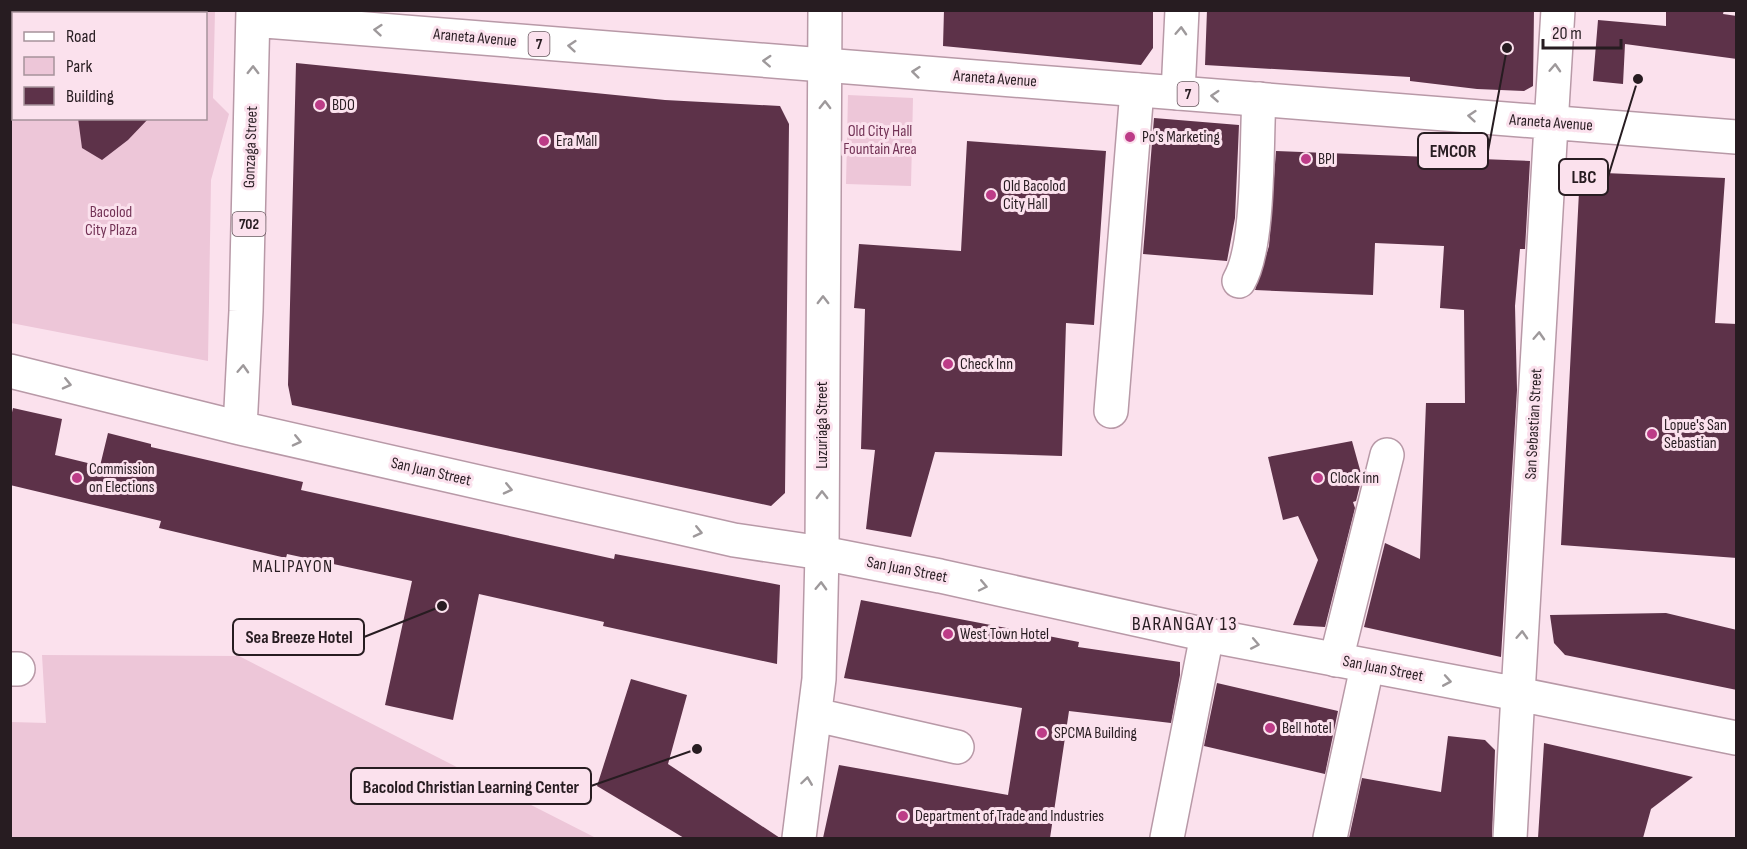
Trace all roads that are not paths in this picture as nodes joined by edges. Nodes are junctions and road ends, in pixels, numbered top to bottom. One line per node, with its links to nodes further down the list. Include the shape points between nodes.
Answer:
1 (825, 10): 5 (main road, Luzuriaga Street)
2 (1182, 10): 7 (main road, one-way to 2)
3 (1558, 10): 9 (main road, San Sebastian Street, one-way to 3)
4 (253, 15): 5 (main road, Araneta Avenue / 7, one-way to 4, via 730,59); 14 (main road, Gonzaga Street / 702, one-way to 4)
5 (825, 64): 6 (main road, Araneta Avenue / 7, one-way to 5); 16 (main road, Luzuriaga Street, one-way to 5)
6 (1137, 90): 7 (main road, Araneta Avenue / 7); 13 (main road)
7 (1178, 93): 8 (main road, Araneta Avenue / 7, one-way to 7)
8 (1259, 99): 9 (main road, Araneta Avenue / 7, one-way to 8); 11 (main road, via 1251,243)
9 (1551, 125): 10 (main road, Araneta Avenue / 7); 19 (main road, San Sebastian Street, one-way to 9)
10 (1737, 137)
11 (1239, 281)
12 (10, 371): 14 (main road, San Juan Street, one-way to 14)
13 (1111, 411)
14 (240, 428): 16 (main road, San Juan Street, one-way to 16, via 734,540)
15 (1387, 455): 18 (main road)
16 (822, 553): 17 (main road, San Juan Street, one-way to 17); 20 (main road, Luzuriaga Street, one-way to 16)
17 (1207, 635): 18 (main road, San Juan Street, one-way to 18); 24 (main road)
18 (1352, 663): 19 (main road, San Juan Street, one-way to 19); 25 (main road)
19 (1518, 694): 21 (main road, San Juan Street); 26 (main road, San Sebastian Street)
20 (816, 715): 22 (main road); 23 (main road, Luzuriaga Street, one-way to 20)
21 (1737, 738)
22 (957, 747)
23 (799, 838)
24 (1167, 838)
25 (1330, 838)
26 (1510, 838)

